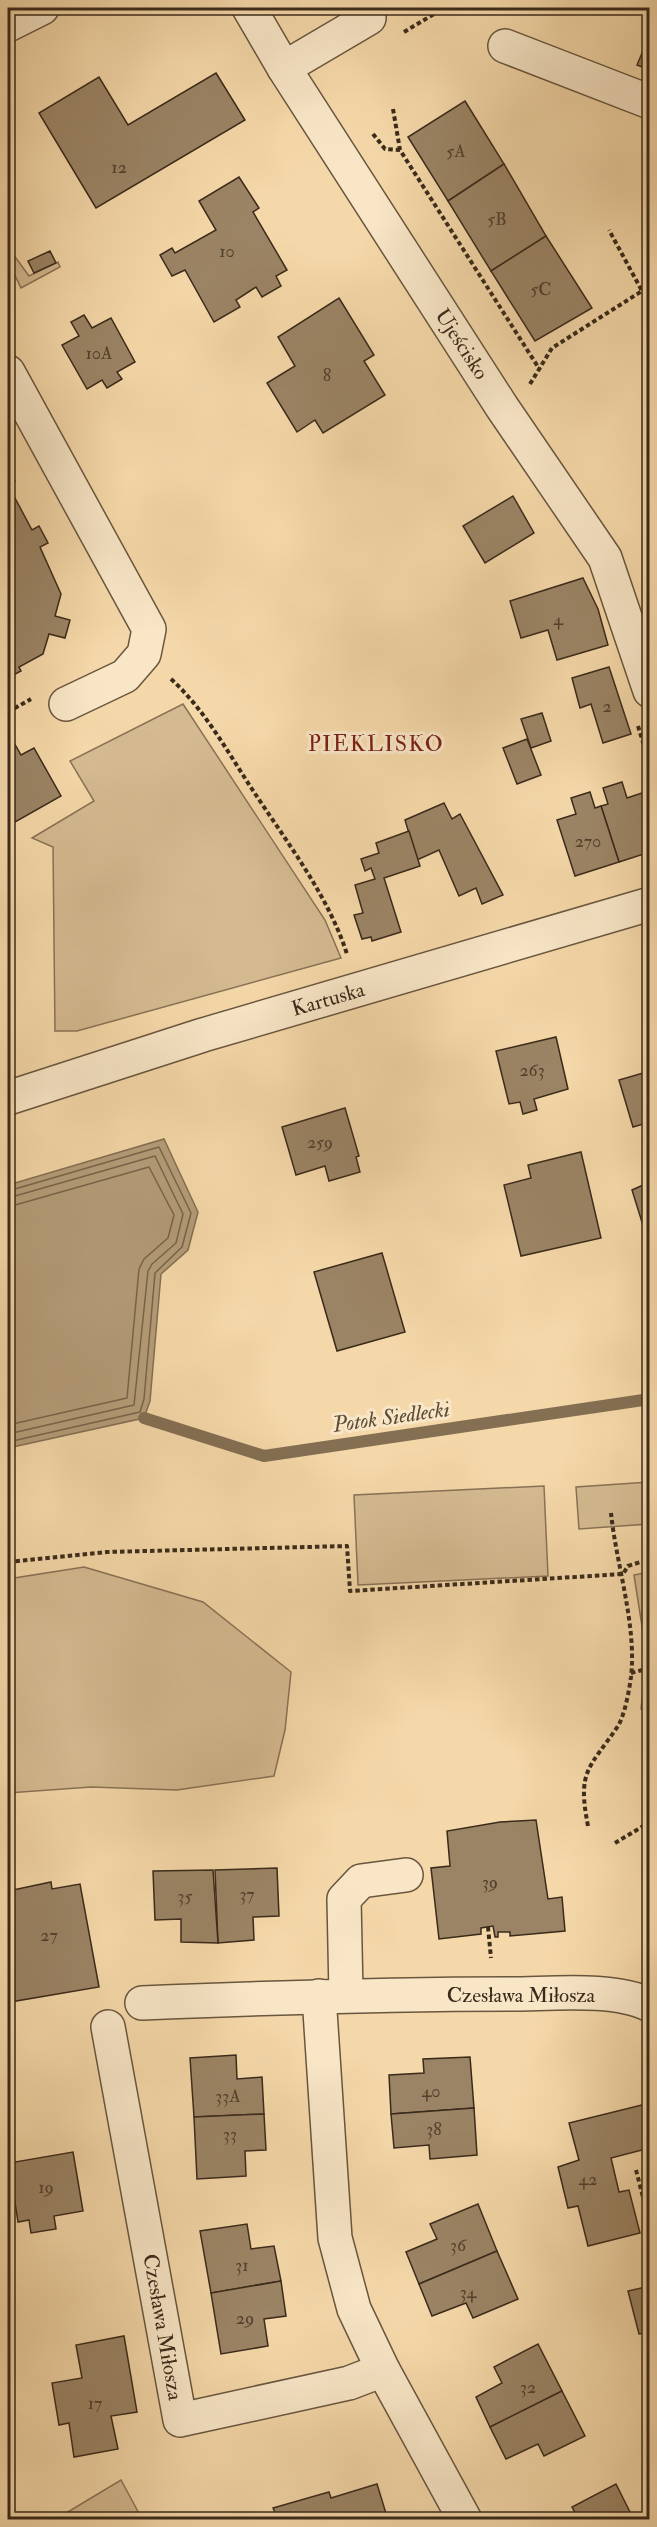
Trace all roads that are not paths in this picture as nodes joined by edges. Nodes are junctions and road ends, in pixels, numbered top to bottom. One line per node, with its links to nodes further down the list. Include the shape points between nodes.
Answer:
1 (42, 8): 4 (street)
2 (249, 8): 6 (street, Ujeścisko)
3 (363, 8): 6 (street, via 369,18)
4 (8, 25)
5 (505, 46): 7 (street)
6 (284, 68): 9 (street, Ujeścisko, via 502,407 605,558)
7 (650, 102)
8 (8, 372): 10 (street, via 149,629 144,654 125,676)
9 (650, 691)
10 (66, 704)
11 (650, 904): 12 (street, Kartuska, via 203,1035)
12 (8, 1098)
13 (406, 1875): 14 (street, via 362,1881 344,1899)
14 (333, 1995): 15 (street, Czesława Miłosza); 16 (street, Czesława Miłosza, via 595,1994 638,1999); 18 (street, via 335,2238 354,2309)
15 (142, 2003)
16 (650, 2005)
17 (108, 2027): 18 (street, Czesława Miłosza, via 180,2420 349,2384)
18 (383, 2370): 19 (street)
19 (465, 2520)

